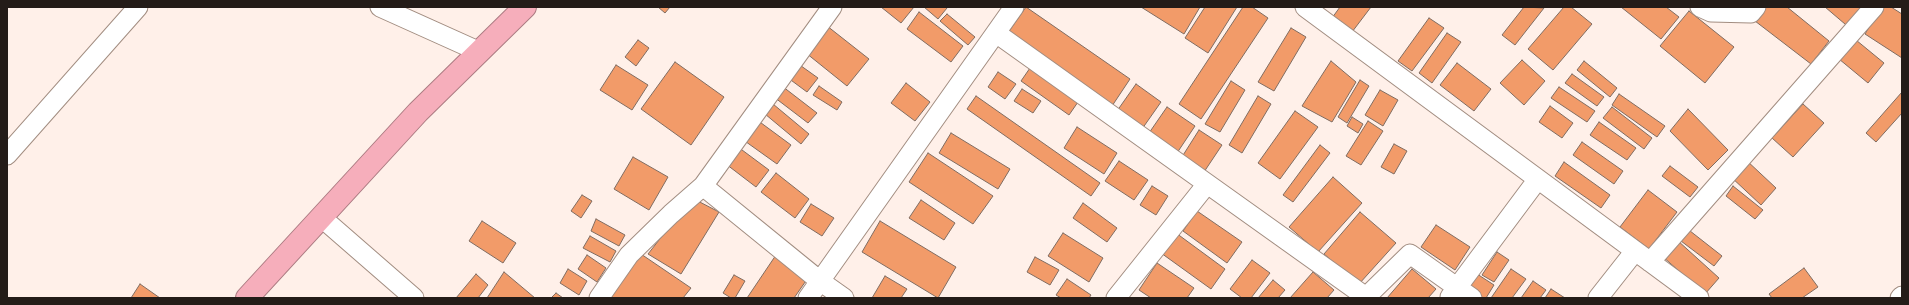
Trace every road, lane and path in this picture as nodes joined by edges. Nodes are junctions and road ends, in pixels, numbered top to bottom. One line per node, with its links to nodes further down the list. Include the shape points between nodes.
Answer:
1 (138, 7): 12 (street)
2 (380, 7): 11 (street)
3 (525, 7): 11 (highway)
4 (832, 7): 15 (street)
5 (1014, 7): 10 (street)
6 (1305, 7): 13 (street)
7 (1700, 7): 8 (street, via 1711,12 1751,13)
8 (1756, 7)
9 (1874, 7): 18 (street)
10 (996, 33): 14 (street); 19 (street)
11 (480, 52): 16 (highway, via 418,112)
12 (7, 155)
13 (1538, 179): 17 (street); 20 (street)
14 (1207, 184): 20 (street, via 1366,297 1410,254); 26 (street)
15 (703, 186): 19 (street); 23 (street, via 629,255)
16 (321, 217): 21 (highway); 22 (street)
17 (1635, 251): 18 (street); 27 (street)
18 (1650, 262): 28 (street)
19 (820, 281): 24 (street); 25 (street)
20 (1460, 294)
21 (247, 298)
22 (414, 298)
23 (600, 298)
24 (808, 298)
25 (844, 298)
26 (1116, 298)
27 (1598, 298)
28 (1699, 298)

